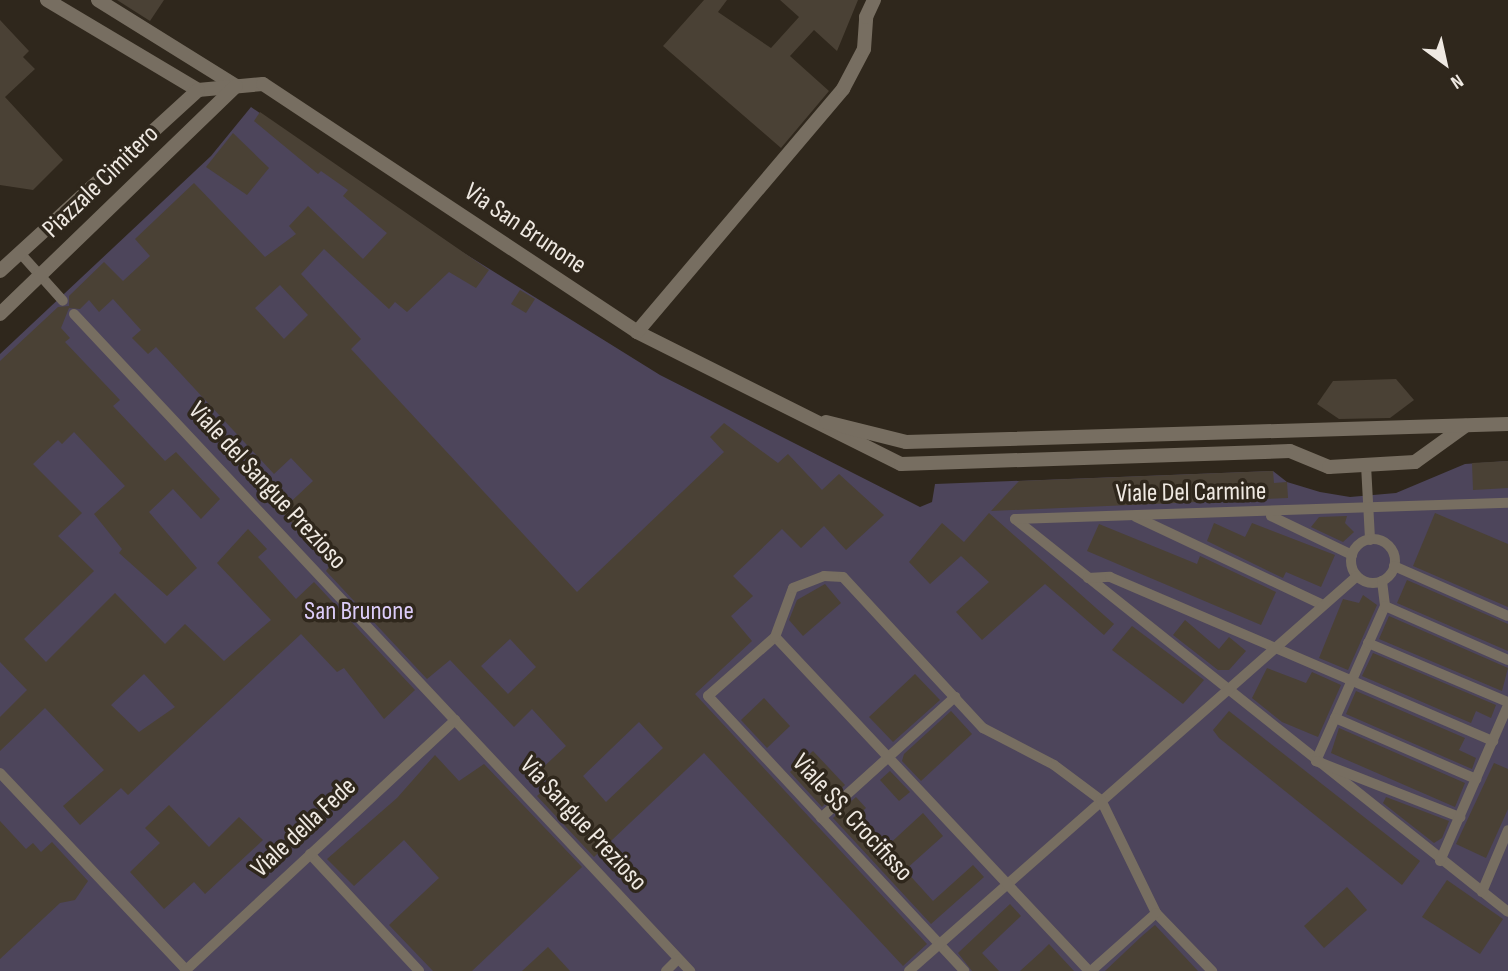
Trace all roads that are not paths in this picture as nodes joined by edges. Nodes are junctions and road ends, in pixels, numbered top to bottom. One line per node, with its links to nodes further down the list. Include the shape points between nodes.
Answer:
1 (47, 0): 5 (street)
2 (98, 0): 4 (street, Via San Brunone)
3 (874, 0): 12 (street, via 866,16 864,49 843,89)
4 (236, 86): 5 (street, Via San Brunone); 8 (street, Piazzale Cimitero); 12 (street, Via San Brunone, via 263,85)
5 (198, 90): 6 (street, Piazzale Cimitero)
6 (20, 253): 7 (street, Piazzale Cimitero); 8 (lane)
7 (0, 271)
8 (40, 276): 9 (lane); 10 (street, Piazzale Cimitero)
9 (63, 302)
10 (0, 314)
11 (74, 314): 39 (lane, Viale del Sangue Prezioso)
12 (637, 332): 13 (street, Via San Brunone)
13 (793, 414): 15 (street, via 906,442); 16 (street, via 901,464 1290,451 1328,467)
14 (1508, 424): 15 (street)
15 (1465, 426): 16 (street, via 1415,462)
16 (1366, 465): 18 (lane)
17 (1508, 503): 18 (lane, Viale Del Carmine)
18 (1367, 511): 19 (lane, Viale Del Carmine); 21 (lane)
19 (1268, 514): 20 (lane, Viale Del Carmine); 22 (lane)
20 (1133, 516): 25 (lane, Viale Del Carmine, via 1015,519); 27 (lane)
21 (1370, 540): 22 (lane); 23 (lane, via 1389,547)
22 (1352, 555): 24 (lane)
23 (1394, 566): 26 (lane); 29 (lane)
24 (1357, 576): 26 (lane); 27 (lane)
25 (1088, 578): 32 (lane, via 1110,577); 35 (lane)
26 (1382, 581): 28 (lane)
27 (1323, 605): 32 (lane)
28 (1385, 606): 31 (lane); 33 (lane)
29 (1508, 615)
30 (775, 636): 36 (lane, via 793,588 824,576 843,576); 41 (lane); 47 (lane, Viale SS. Crocifisso, via 708,696)
31 (1368, 643): 34 (lane); 37 (lane)
32 (1275, 648): 34 (lane); 35 (lane)
33 (1508, 660)
34 (1352, 681): 38 (lane); 40 (lane)
35 (1227, 690): 42 (lane); 45 (lane)
36 (955, 697): 41 (lane); 45 (lane, via 984,729 1054,765)
37 (1508, 704): 40 (lane)
38 (1335, 718): 42 (lane); 44 (lane)
39 (455, 720): 49 (lane, Viale della Fede); 56 (lane, Via Sangue Prezioso)
40 (1493, 741): 44 (lane)
41 (887, 757): 47 (lane); 51 (lane)
42 (1315, 761): 46 (lane); 50 (lane)
43 (0, 773): 57 (lane)
44 (1476, 779): 46 (lane)
45 (1101, 800): 51 (lane); 54 (lane)
46 (1460, 817): 50 (lane)
47 (821, 818): 55 (lane, Viale SS. Crocifisso)
48 (1508, 830): 52 (lane)
49 (310, 854): 57 (lane, Viale della Fede); 58 (lane)
50 (1440, 861): 52 (lane)
51 (1005, 882): 55 (lane); 63 (lane)
52 (1482, 892): 53 (lane)
53 (1508, 912)
54 (1156, 913): 63 (lane); 64 (lane)
55 (939, 944): 61 (lane); 62 (lane, Viale SS. Crocifisso)
56 (678, 959): 59 (lane); 60 (lane, Via Sangue Prezioso)
57 (186, 971)
58 (419, 971)
59 (666, 971)
60 (690, 971)
61 (909, 971)
62 (964, 971)
63 (1090, 971)
64 (1212, 971)

